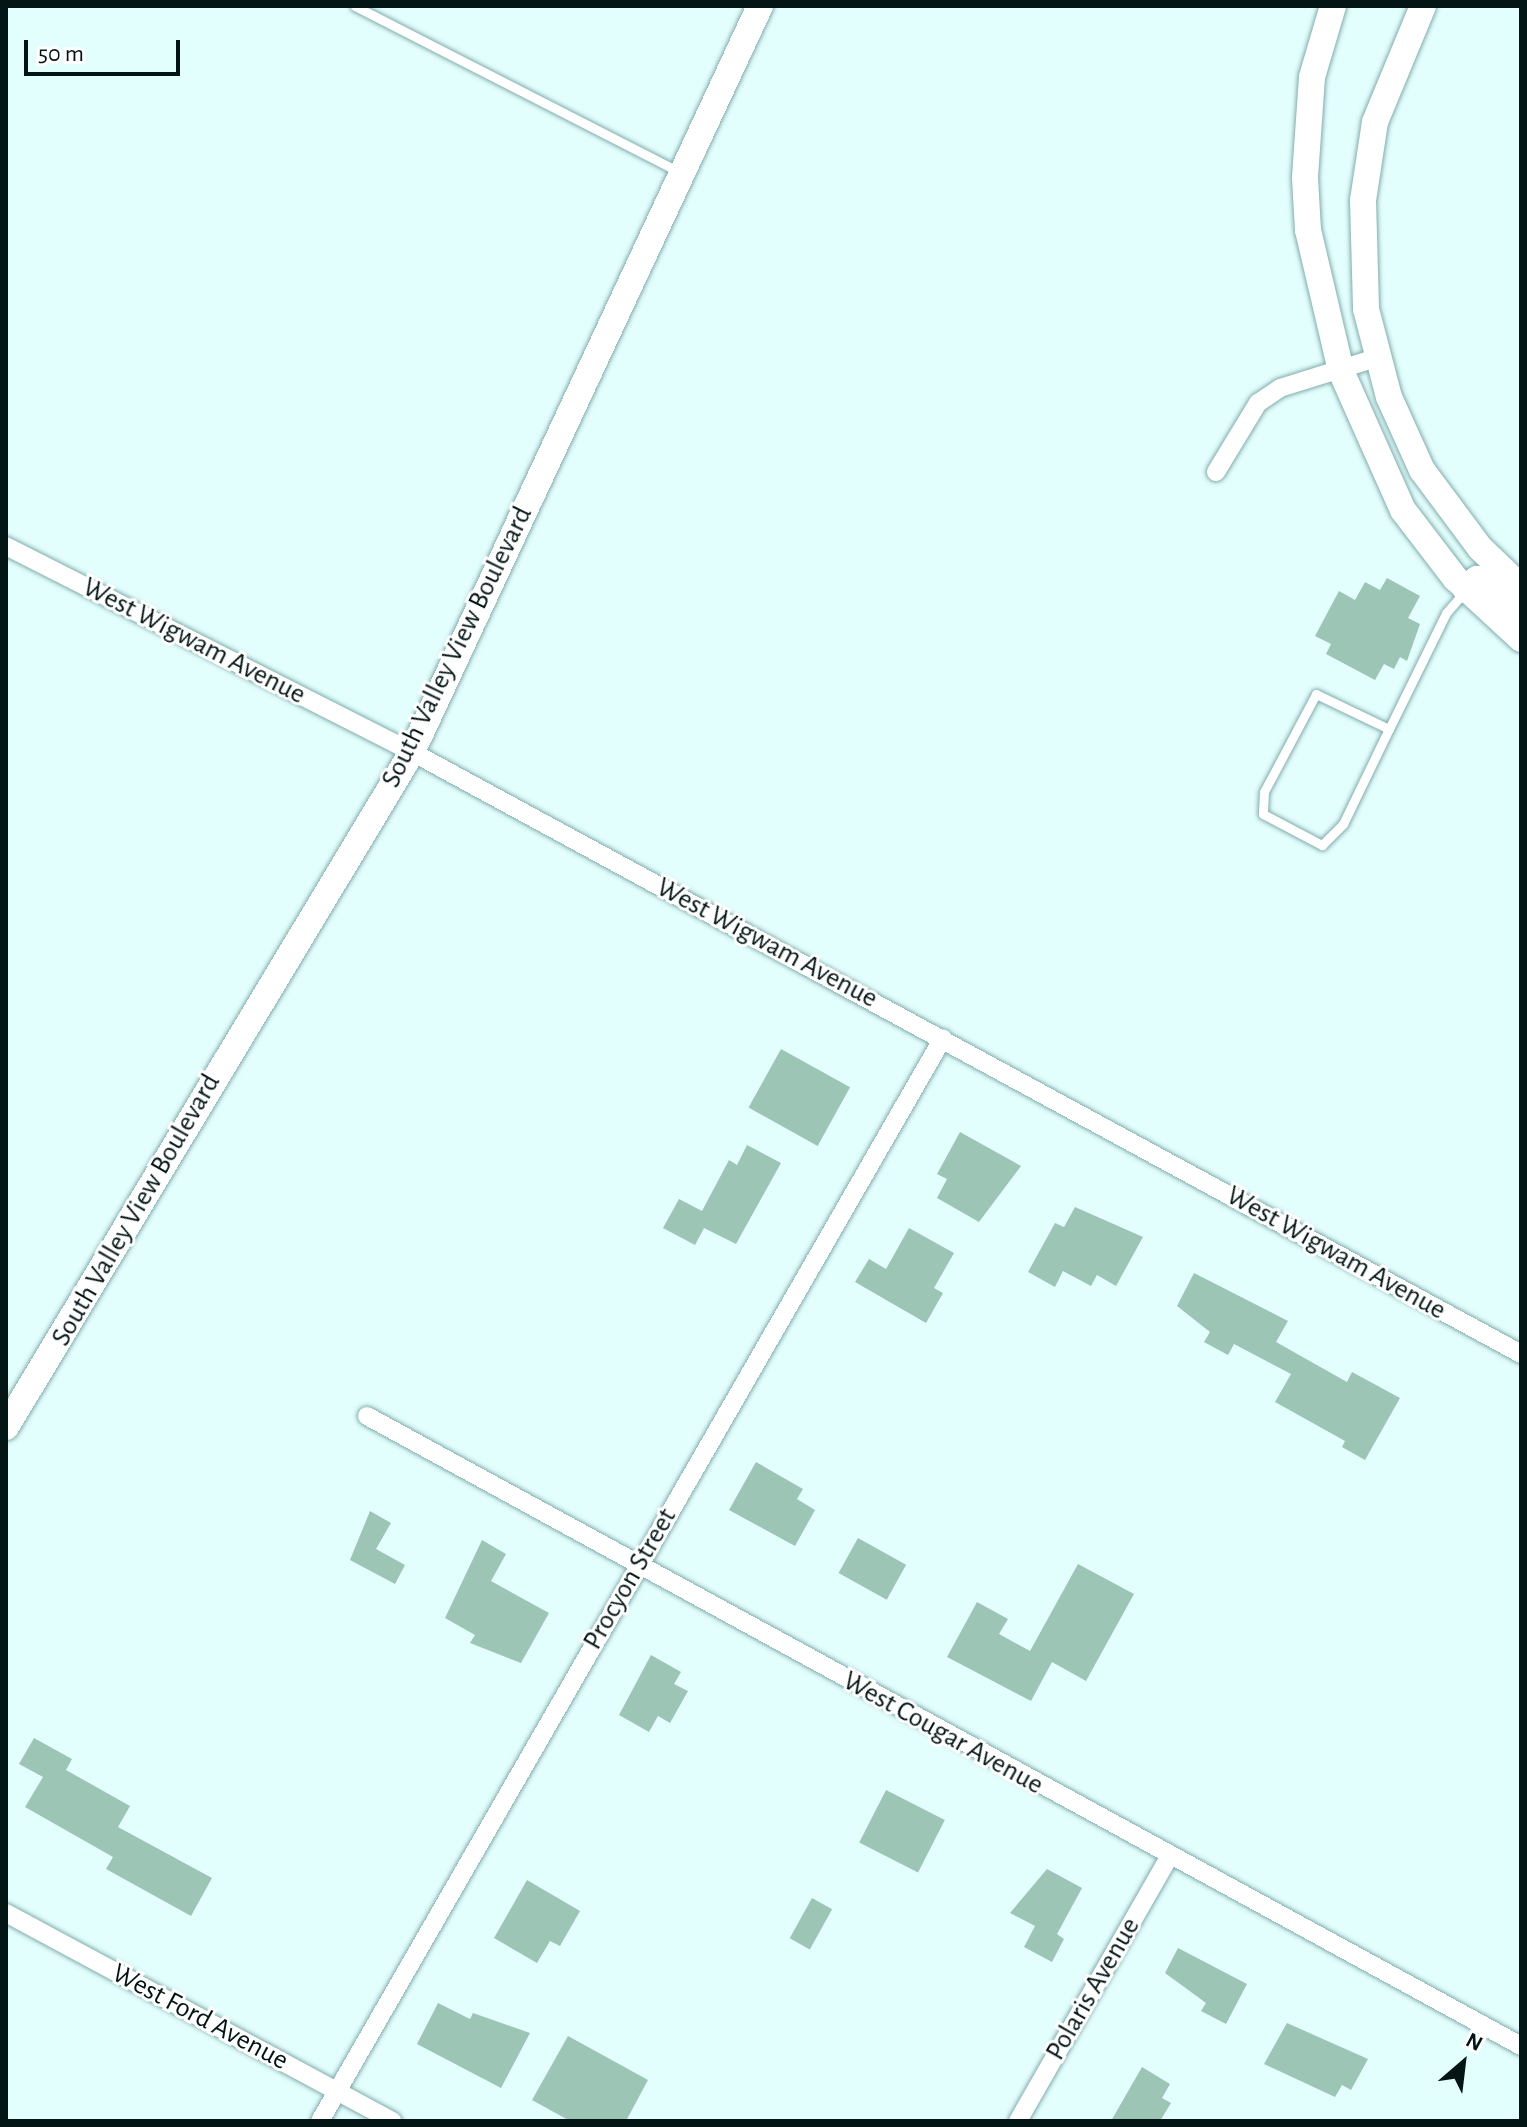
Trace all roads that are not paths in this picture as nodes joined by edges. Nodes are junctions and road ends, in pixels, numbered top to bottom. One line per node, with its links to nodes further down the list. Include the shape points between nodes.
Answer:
1 (355, 6): 7 (lane)
2 (760, 6): 7 (main road, South Valley View Boulevard)
3 (1333, 6): 9 (main road, via 1312,77 1305,178 1308,230)
4 (1401, 6): 6 (main road)
5 (1423, 6): 6 (main road)
6 (1390, 77): 8 (main road, via 1363,200)
7 (680, 172): 17 (main road, South Valley View Boulevard)
8 (1376, 358): 9 (street); 12 (main road, via 1422,470 1480,548)
9 (1341, 371): 10 (street, via 1280,388 1258,403); 13 (main road, via 1377,465 1431,552)
10 (1216, 472)
11 (6, 546): 17 (street, West Wigwam Avenue)
12 (1521, 587)
13 (1466, 590): 14 (main road, via 1477,579 1486,582); 15 (main road); 16 (lane, via 1446,613)
14 (1521, 611)
15 (1521, 639)
16 (1389, 729): 16 (lane, via 1343,824 1322,845 1263,814 1264,792 1316,694)
17 (412, 752): 18 (street, West Wigwam Avenue); 21 (main road, South Valley View Boulevard)
18 (943, 1038): 19 (street, West Wigwam Avenue); 22 (street, Procyon Street)
19 (1521, 1354)
20 (367, 1416): 22 (street, West Cougar Avenue)
21 (6, 1427)
22 (638, 1565): 23 (street, West Cougar Avenue); 26 (street, Procyon Street)
23 (1169, 1857): 25 (street, West Cougar Avenue); 29 (street, Polaris Avenue)
24 (6, 1913): 26 (street, West Ford Avenue)
25 (1521, 2046)
26 (337, 2091): 27 (street, Procyon Street); 28 (street, West Ford Avenue)
27 (320, 2121)
28 (393, 2121)
29 (1018, 2121)

